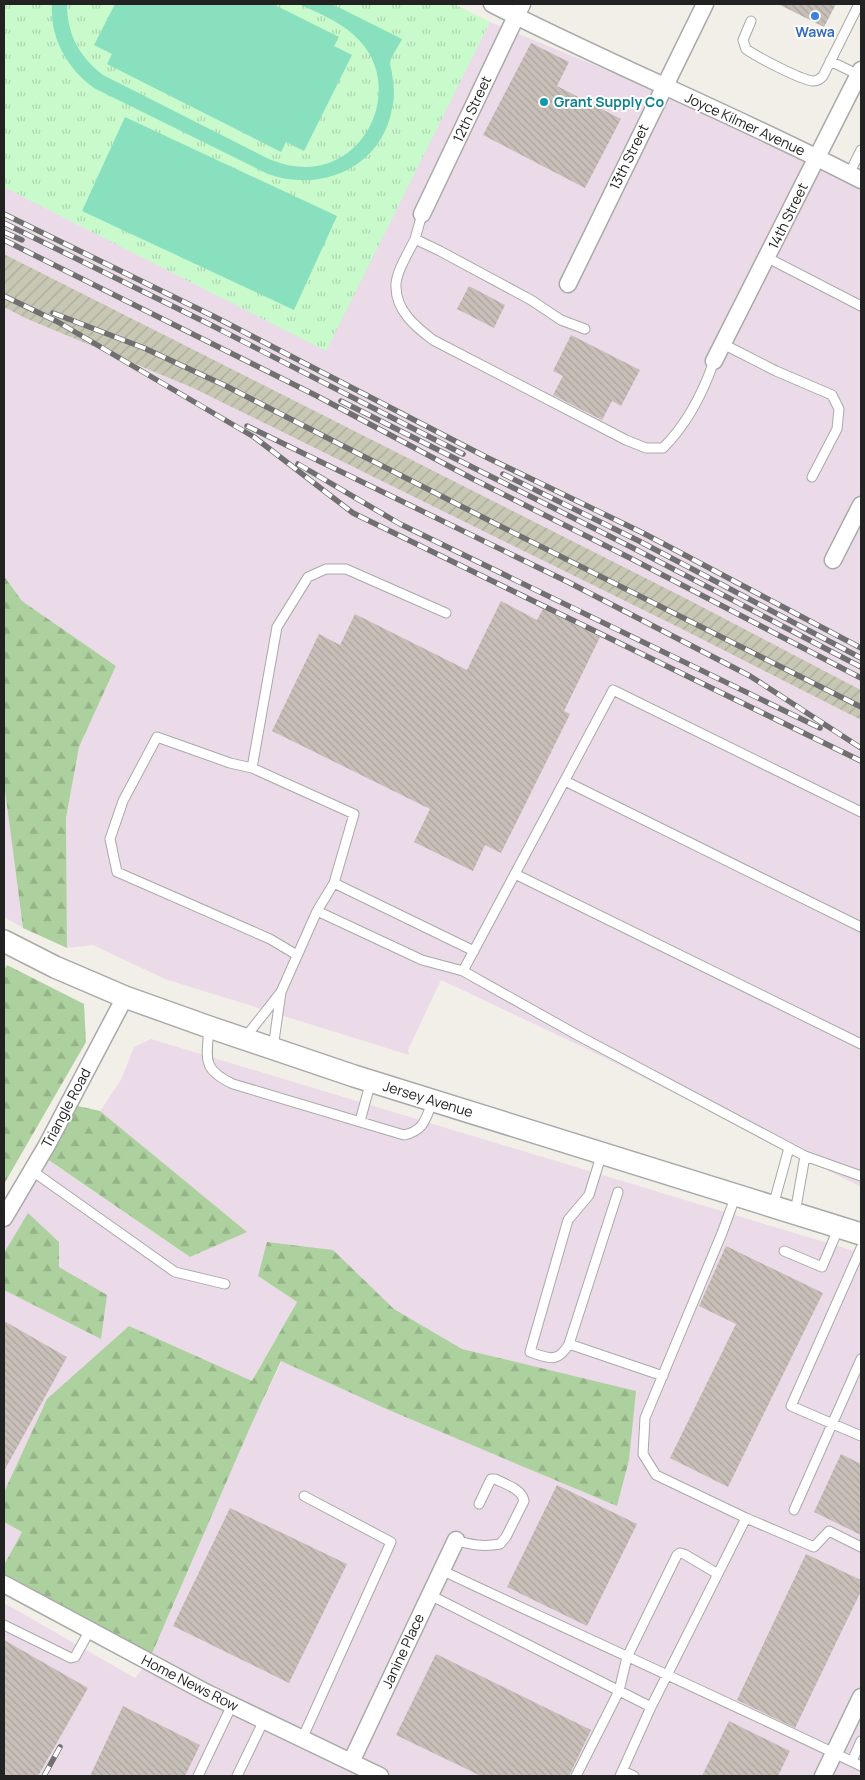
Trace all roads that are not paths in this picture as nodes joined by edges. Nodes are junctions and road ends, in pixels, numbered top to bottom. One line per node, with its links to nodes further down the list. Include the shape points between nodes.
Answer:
1 (492, 4): 4 (street, Joyce Kilmer Avenue)
2 (705, 4): 8 (street, 13th Street)
3 (859, 4): 6 (lane)
4 (519, 10): 8 (street, Joyce Kilmer Avenue); 12 (street, 12th Street)
5 (751, 21): 6 (lane, via 743,42 746,49 756,55 815,81 821,78)
6 (830, 61): 7 (lane)
7 (860, 73): 10 (street, 14th Street)
8 (663, 86): 10 (street, Joyce Kilmer Avenue); 15 (street, 13th Street)
9 (861, 150): 11 (lane)
10 (818, 157): 11 (street, Joyce Kilmer Avenue); 14 (street, 14th Street)
11 (855, 177)
12 (422, 214): 13 (lane)
13 (415, 239): 17 (lane, via 531,300 561,320); 19 (lane, via 395,286 400,305 413,324 433,340 626,440 646,448 663,448 677,434 706,387)
14 (768, 258): 16 (lane); 18 (street, 14th Street)
15 (568, 284)
16 (861, 306)
17 (585, 329)
18 (724, 344): 19 (street, 14th Street); 20 (lane, via 832,395 839,409 837,428)
19 (714, 361)
20 (812, 477)
21 (861, 505): 22 (street)
22 (833, 560)
23 (446, 614): 24 (lane, via 346,569 326,568 308,578 277,627)
24 (252, 768): 28 (lane, via 354,814); 33 (lane, via 157,737 123,801 110,839 117,872 270,939)
25 (565, 781): 26 (lane, via 613,690); 27 (lane); 30 (lane)
26 (861, 812)
27 (515, 874): 32 (lane); 39 (lane)
28 (334, 883): 29 (lane); 32 (lane)
29 (317, 911): 33 (lane); 34 (lane, via 422,960)
30 (861, 927)
31 (4, 941): 36 (street, Jersey Avenue)
32 (474, 951): 34 (lane)
33 (297, 955): 35 (lane)
34 (463, 971): 44 (lane)
35 (281, 992): 38 (lane); 40 (lane)
36 (125, 997): 37 (street, Jersey Avenue); 47 (street, Triangle Road)
37 (209, 1027): 38 (street, Jersey Avenue); 43 (lane, via 207,1056 217,1076 233,1084)
38 (244, 1039): 40 (street, Jersey Avenue)
39 (861, 1044)
40 (273, 1049): 41 (street, Jersey Avenue)
41 (371, 1081): 42 (street, Jersey Avenue); 43 (lane)
42 (433, 1100): 43 (lane, via 416,1132 404,1134); 45 (street, Jersey Avenue)
43 (360, 1122)
44 (789, 1148): 46 (lane); 51 (lane)
45 (602, 1153): 50 (street, Jersey Avenue); 60 (lane, via 589,1195 568,1220 530,1352 555,1358 561,1356)
46 (805, 1156): 48 (lane); 52 (lane)
47 (31, 1170): 53 (street, Triangle Road); 59 (lane, via 175,1272)
48 (861, 1176)
49 (618, 1192): 60 (lane)
50 (736, 1195): 51 (street, Jersey Avenue); 62 (lane)
51 (773, 1206): 52 (street, Jersey Avenue)
52 (795, 1213): 54 (street, Jersey Avenue)
53 (4, 1218)
54 (839, 1227): 55 (street, Jersey Avenue); 57 (lane, via 822,1267)
55 (861, 1234)
56 (861, 1248): 58 (lane)
57 (784, 1251)
58 (859, 1260): 63 (lane, via 791,1406)
59 (225, 1284)
60 (570, 1344): 62 (lane)
61 (861, 1359): 63 (lane)
62 (663, 1376): 68 (lane, via 645,1418 643,1454 656,1475)
63 (832, 1424): 64 (lane); 67 (lane)
64 (861, 1436)
65 (304, 1496): 84 (lane, via 392,1542)
66 (479, 1504): 69 (lane, via 491,1479 520,1492 524,1501 500,1544 486,1547)
67 (794, 1510)
68 (746, 1518): 70 (lane, via 814,1547 829,1531); 72 (lane)
69 (456, 1540): 71 (street, Janine Place)
70 (861, 1547)
71 (441, 1570): 74 (street, Janine Place); 77 (lane)
72 (718, 1574): 77 (lane, via 684,1554 677,1555); 78 (lane)
73 (4, 1584): 76 (street, Home News Row)
74 (430, 1595): 79 (lane); 88 (street, Janine Place)
75 (4, 1624): 76 (lane, via 70,1658 78,1653)
76 (90, 1630): 81 (street, Home News Row)
77 (627, 1657): 78 (lane); 79 (lane)
78 (668, 1674): 82 (lane); 86 (lane)
79 (619, 1691): 82 (lane); 94 (lane)
80 (861, 1697): 86 (street)
81 (232, 1705): 83 (street, Home News Row); 91 (lane)
82 (651, 1707): 90 (lane)
83 (264, 1720): 84 (street, Home News Row); 92 (lane)
84 (302, 1739): 88 (street, Home News Row)
85 (861, 1741): 87 (lane)
86 (834, 1753): 87 (lane); 96 (street)
87 (852, 1761): 89 (lane)
88 (351, 1762): 93 (street, Home News Row)
89 (861, 1766)
90 (622, 1774): 95 (lane)
91 (198, 1776)
92 (237, 1776)
93 (380, 1776)
94 (576, 1776)
95 (634, 1776)
96 (823, 1776)

